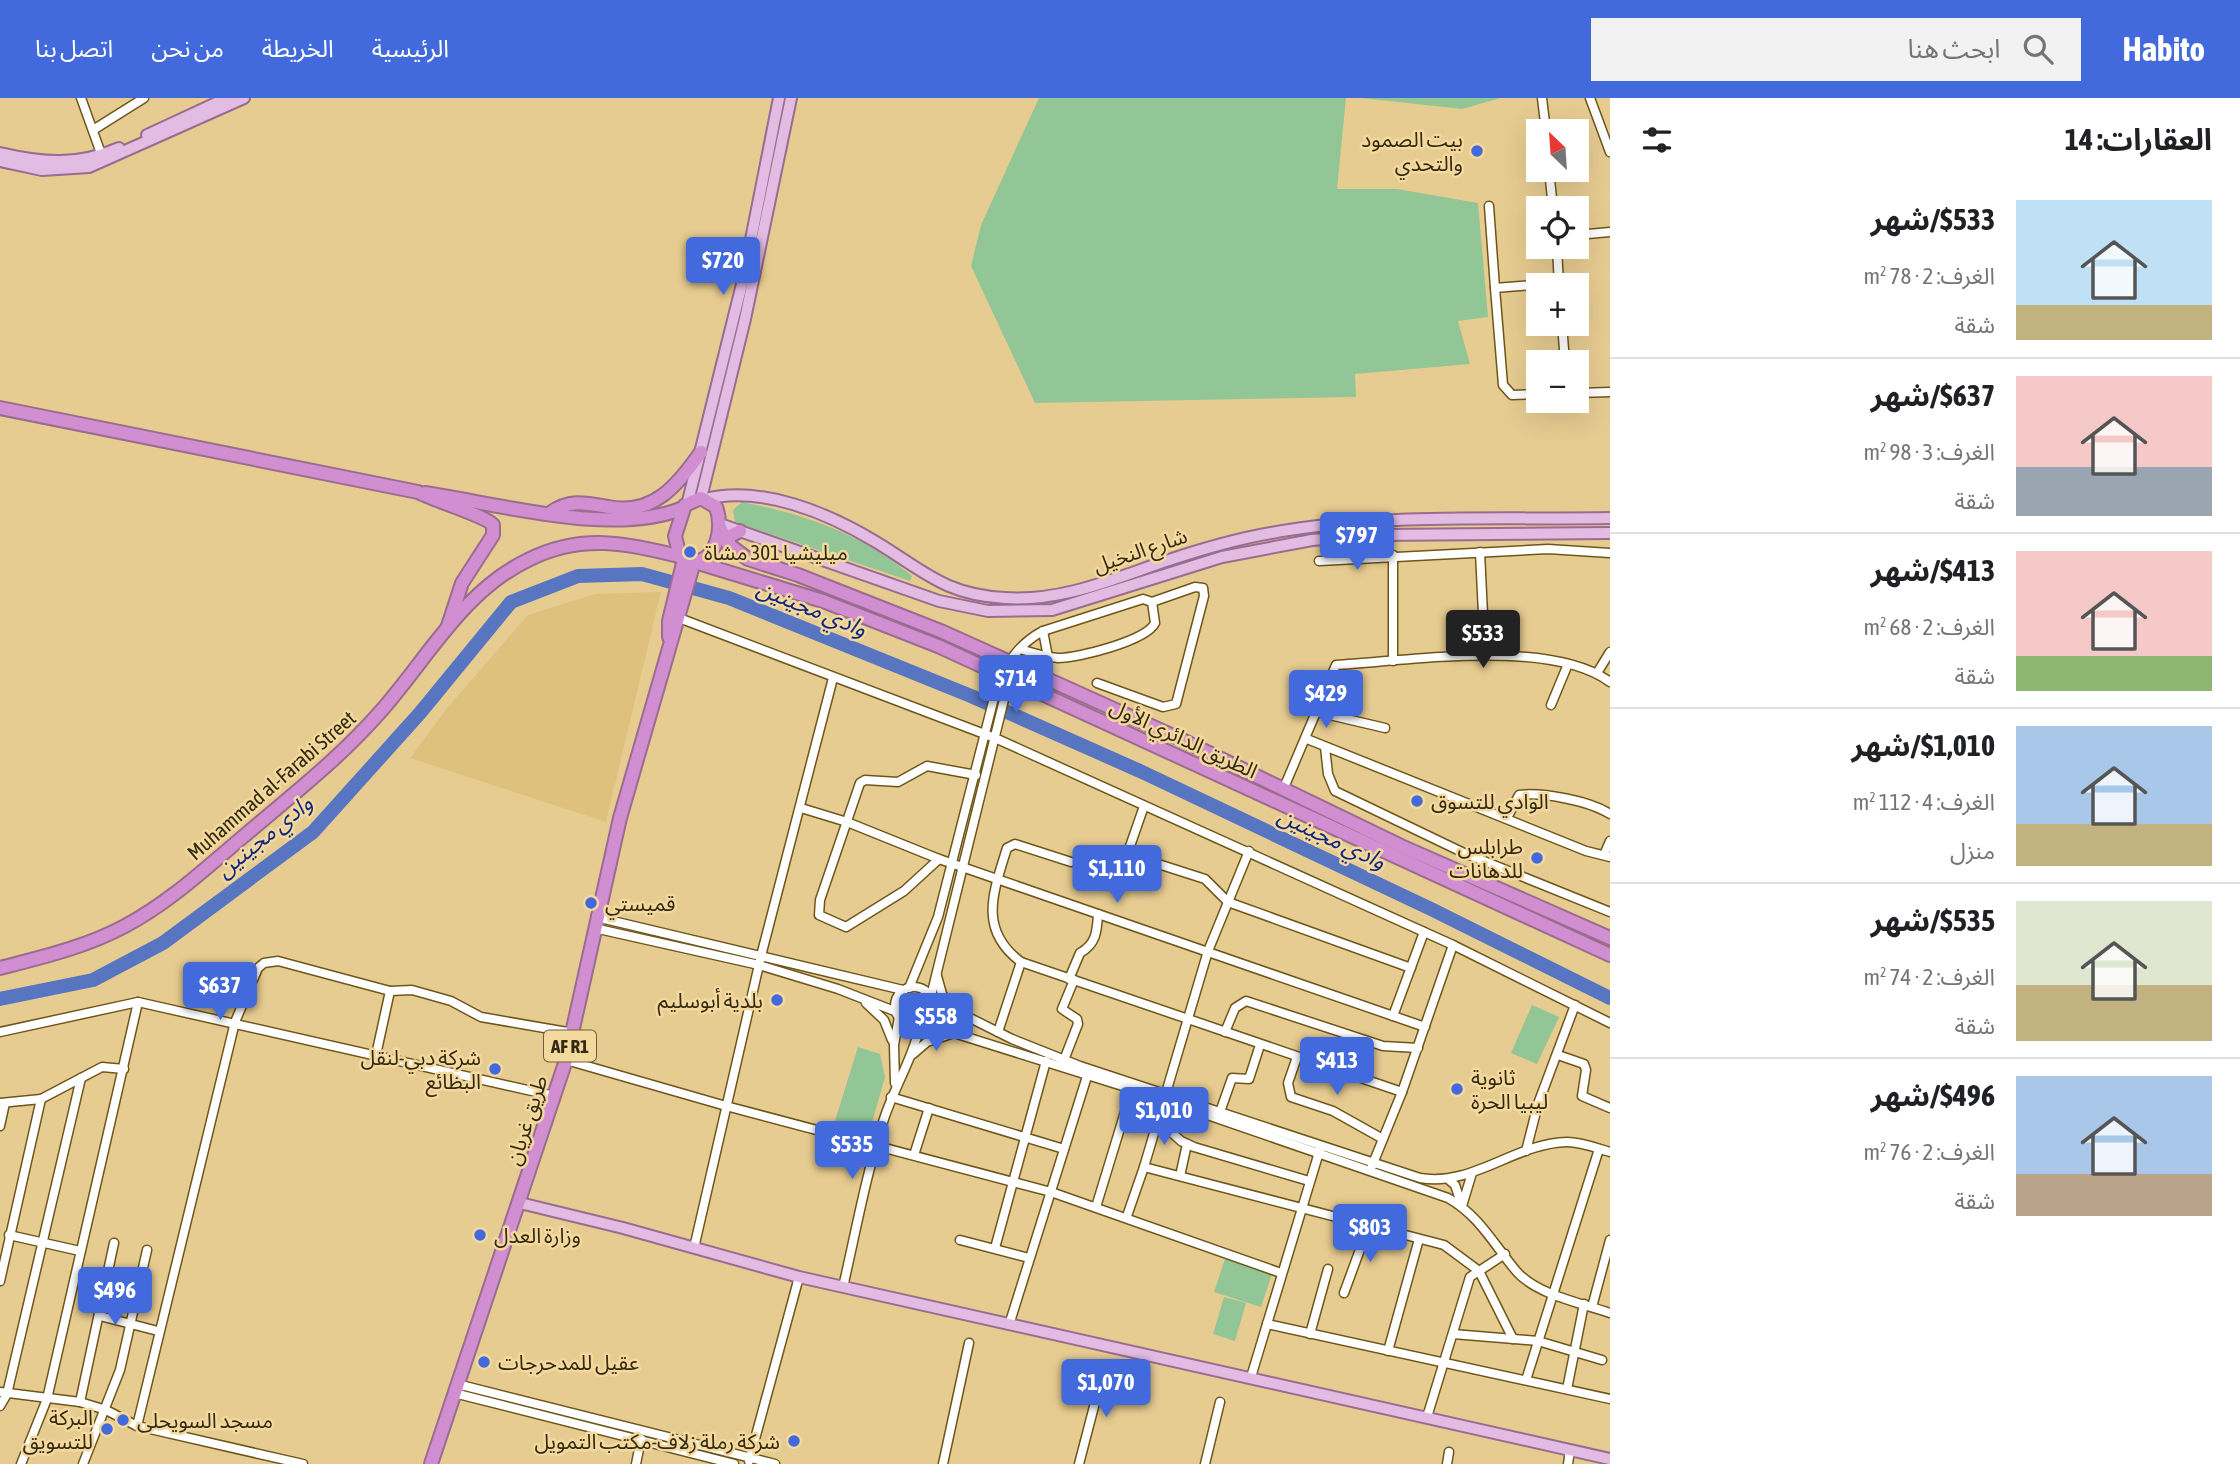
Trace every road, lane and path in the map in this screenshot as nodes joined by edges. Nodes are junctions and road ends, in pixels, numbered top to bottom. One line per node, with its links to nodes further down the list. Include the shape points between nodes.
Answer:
1 (81, 98): 10 (street)
2 (144, 98): 10 (street)
3 (244, 98): 13 (main road)
4 (779, 98): 24 (main road, via 748,257)
5 (791, 98): 26 (main road, via 745,319)
6 (1542, 98): 9 (street)
7 (1590, 98): 11 (street)
8 (223, 99): 13 (main road)
9 (1544, 119)
10 (93, 130): 13 (street)
11 (1610, 152)
12 (0, 153): 13 (main road, via 60,163)
13 (103, 159): 14 (main road, via 58,171)
14 (0, 161)
15 (1489, 206): 19 (street)
16 (1610, 232): 17 (street)
17 (1589, 234)
18 (1526, 286): 19 (street)
19 (1495, 288): 22 (street, via 1503,385 1512,395)
20 (1610, 392): 21 (street)
21 (1589, 393)
22 (1526, 394)
23 (0, 408): 25 (highway)
24 (701, 452): 26 (main road); 27 (highway, via 673,488 649,504 624,509 569,502)
25 (418, 492): 27 (highway); 41 (highway, via 485,518 494,528 462,583)
26 (694, 502): 27 (highway, via 659,517 626,522); 28 (main road, شارع النخيل, via 746,495 805,509 864,534 946,586 1017,599 1074,592 1202,549 1306,527); 29 (highway, via 716,507); 37 (highway, via 675,536)
27 (550, 513)
28 (1610, 518)
29 (720, 526): 30 (main road); 32 (highway); 37 (highway, via 712,550)
30 (740, 531): 31 (main road, via 939,601 1012,612 1066,607 1222,557 1312,540 1379,534); 32 (highway, via 732,533)
31 (1610, 533)
32 (728, 544): 47 (highway, الطريق الدائري الأول, via 748,559)
33 (1480, 552): 34 (street, via 1548,549); 35 (street); 45 (street)
34 (1610, 553)
35 (1393, 555): 36 (street); 48 (street)
36 (1319, 561)
37 (688, 565): 38 (highway, طريق غريان); 41 (highway, Muhammad al-Farabi Street, via 613,541 555,548 496,579); 51 (highway, الطريق الدائري الأول, via 823,601)
38 (680, 599): 40 (highway, طريق غريان); 43 (highway, طريق غريان, via 669,621)
39 (1152, 602): 42 (street, via 1143,599); 46 (street, via 1155,623 1149,631 1086,654); 54 (street, via 1195,587 1205,592 1177,704 1163,707)
40 (679, 618): 43 (highway, طريق غريان); 52 (street)
41 (447, 629): 87 (highway, Muhammad al-Farabi Street, via 349,745 169,899 93,941)
42 (1043, 631): 46 (street); 47 (street)
43 (669, 638): 79 (highway, طريق غريان / AF R1)
44 (1610, 652): 50 (street)
45 (1485, 656): 48 (street); 49 (street)
46 (1048, 657): 47 (street)
47 (1014, 658): 51 (street); 63 (highway, الطريق الدائري الأول)
48 (1393, 660): 56 (street, via 1336,665)
49 (1568, 664): 50 (street); 55 (street)
50 (1597, 673): 53 (street)
51 (1005, 677): 58 (street, via 996,690); 59 (street); 84 (highway, الطريق الدائري الأول)
52 (833, 678): 58 (street); 65 (street)
53 (1610, 682)
54 (1097, 683)
55 (1551, 705)
56 (1317, 712): 57 (street); 60 (street)
57 (1385, 728)
58 (986, 732): 59 (street); 62 (street)
59 (996, 735): 64 (street); 74 (street)
60 (1307, 739): 61 (street); 63 (street)
61 (1325, 747): 67 (street); 77 (street, via 1335,791 1464,853)
62 (976, 775): 68 (street, via 928,766 898,782 865,780); 74 (street)
63 (1283, 790): 81 (highway, الطريق الدائري الأول)
64 (1144, 806): 70 (street); 76 (street, via 1128,853 1205,879)
65 (801, 808): 68 (street); 85 (street)
66 (1609, 810): 67 (street, via 1530,793 1519,794)
67 (1507, 818): 71 (street)
68 (847, 822): 72 (street); 72 (street, via 818,908 819,915 840,927 846,928 904,891)
69 (1610, 841): 71 (street)
70 (1249, 851): 76 (street); 80 (street)
71 (1607, 856)
72 (939, 859): 74 (street)
73 (1071, 862): 75 (street, via 1011,845)
74 (957, 866): 75 (street); 89 (street); 91 (street)
75 (998, 880): 78 (street); 86 (street, via 991,922 1007,951)
76 (1228, 902): 83 (street); 88 (street)
77 (1610, 912)
78 (1098, 914): 83 (street); 90 (street, via 1097,933 1089,948 1080,953)
79 (595, 923): 85 (street); 106 (highway, طريق غريان / AF R1)
80 (1423, 932): 82 (street); 88 (street)
81 (1610, 939)
82 (1453, 946): 96 (street); 104 (street)
83 (1208, 951): 99 (street); 100 (street)
84 (1610, 955)
85 (760, 960): 91 (street); 94 (street); 131 (street)
86 (1021, 962): 90 (street); 107 (street)
87 (0, 968)
88 (1410, 968): 99 (street)
89 (937, 972): 93 (street); 97 (street, via 942,994)
90 (1071, 980): 100 (street); 118 (street, via 1062,1010 1079,1021)
91 (906, 989): 93 (street, via 921,988); 98 (street, via 896,1000)
92 (390, 990): 101 (street, via 271,960 258,968); 106 (street, via 412,990 450,1001 481,1017); 113 (street)
93 (932, 998): 97 (street); 103 (street, via 933,1011)
94 (862, 999): 98 (street); 110 (street, via 884,1020)
95 (138, 1002): 101 (street); 105 (street); 120 (street)
96 (1575, 1005): 102 (street); 114 (street)
97 (951, 1007): 107 (street)
98 (898, 1015): 103 (street, via 908,1024); 110 (street)
99 (1393, 1016): 104 (street)
100 (1189, 1018): 108 (street); 127 (street)
101 (235, 1022): 113 (street); 190 (street)
102 (1610, 1023)
103 (921, 1024): 109 (street); 116 (street)
104 (1426, 1027): 112 (street)
105 (0, 1032)
106 (573, 1032): 117 (highway, طريق غريان / AF R1)
107 (998, 1032): 118 (street)
108 (1225, 1032): 111 (street); 112 (street, via 1235,1008 1246,1001 1383,1046)
109 (956, 1034): 116 (street, via 927,1042); 119 (street)
110 (894, 1045): 123 (street)
111 (1259, 1045): 115 (street); 134 (street, via 1249,1079 1232,1079)
112 (1418, 1048): 125 (street)
113 (376, 1055): 126 (street)
114 (1558, 1055): 133 (street, via 1584,1064 1584,1098); 144 (street)
115 (1297, 1057): 125 (street); 138 (street, via 1289,1083 1291,1097 1333,1111)
116 (909, 1058): 123 (street)
117 (566, 1060): 126 (highway, طريق غريان / AF R1); 131 (street)
118 (1064, 1060): 121 (street)
119 (1046, 1061): 121 (street); 137 (street)
120 (124, 1069): 122 (street, via 102,1067); 173 (street)
121 (1088, 1072): 124 (street); 127 (street); 141 (street)
122 (81, 1077): 129 (street); 167 (street)
123 (895, 1085): 128 (street)
124 (1132, 1089): 127 (street); 157 (street)
125 (1402, 1093): 138 (street)
126 (554, 1096): 155 (highway, طريق غريان / AF R1)
127 (1163, 1096): 134 (street); 135 (street); 142 (street)
128 (891, 1097): 132 (street); 140 (street)
129 (41, 1099): 130 (street); 161 (street)
130 (3, 1103): 136 (street)
131 (726, 1106): 140 (street); 170 (street)
132 (929, 1108): 137 (street); 146 (street)
133 (1610, 1108)
134 (1220, 1112): 142 (street)
135 (1157, 1119): 139 (street); 148 (street)
136 (0, 1126)
137 (1024, 1137): 141 (street); 152 (street)
138 (1383, 1139): 147 (street)
139 (1188, 1144): 150 (street); 153 (street)
140 (876, 1145): 146 (street); 181 (street)
141 (1063, 1149): 154 (street)
142 (1320, 1149): 147 (street); 153 (street)
143 (1599, 1149): 144 (street, via 1564,1142); 145 (street); 183 (street)
144 (1526, 1151): 149 (street)
145 (1610, 1152)
146 (914, 1155): 152 (street)
147 (1372, 1166): 151 (street, via 1420,1178); 156 (street)
148 (1143, 1167): 150 (street); 159 (street)
149 (1472, 1173): 151 (street); 156 (street)
150 (1180, 1176): 158 (street)
151 (1448, 1179): 156 (street)
152 (1012, 1181): 154 (street); 171 (street)
153 (1310, 1181): 158 (street)
154 (1051, 1192): 157 (street); 175 (street)
155 (520, 1203): 170 (main road); 203 (highway, طريق غريان / AF R1)
156 (1462, 1206): 174 (street)
157 (1096, 1207): 159 (street)
158 (1301, 1207): 162 (street); 178 (street)
159 (1127, 1216): 178 (street)
160 (0, 1220): 161 (street)
161 (12, 1223): 163 (street)
162 (1369, 1225): 164 (street); 182 (street)
163 (9, 1235): 167 (street); 169 (street)
164 (1419, 1238): 177 (street, via 1444,1245); 196 (street)
165 (960, 1240): 171 (street)
166 (1610, 1240): 184 (street)
167 (45, 1241): 173 (street); 205 (street)
168 (114, 1243): 186 (street)
169 (4, 1245): 180 (street)
170 (694, 1248): 179 (main road)
171 (995, 1248): 175 (street)
172 (147, 1250): 187 (street)
173 (80, 1251): 206 (street)
174 (1505, 1254): 177 (street); 183 (street, via 1518,1273)
175 (1029, 1258): 189 (street)
176 (1328, 1269): 191 (street)
177 (1479, 1272): 192 (street, via 1470,1277); 193 (street)
178 (1281, 1273): 188 (street)
179 (799, 1277): 181 (main road); 219 (street)
180 (0, 1281)
181 (843, 1287): 189 (main road)
182 (1344, 1293)
183 (1554, 1293): 184 (street); 194 (street)
184 (1588, 1306): 185 (street); 197 (street)
185 (1610, 1313)
186 (100, 1316): 187 (street); 208 (street)
187 (131, 1324): 190 (street); 211 (street)
188 (1267, 1324): 191 (street); 201 (street)
189 (1009, 1325): 201 (main road)
190 (158, 1331): 213 (street)
191 (1310, 1334): 196 (street)
192 (1453, 1334): 193 (street); 199 (street)
193 (1513, 1339): 194 (street)
194 (1538, 1341): 197 (street); 202 (street)
195 (970, 1343): 227 (street)
196 (1388, 1351): 199 (street)
197 (1574, 1351): 198 (street); 204 (street)
198 (1602, 1360)
199 (1444, 1362): 202 (street); 212 (street)
200 (1104, 1367): 228 (street)
201 (1251, 1377): 212 (main road)
202 (1526, 1380): 204 (street)
203 (456, 1388): 214 (street); 215 (street); 223 (highway, طريق غريان / AF R1)
204 (1567, 1389): 207 (street)
205 (3, 1393): 206 (street); 210 (street)
206 (47, 1399): 208 (street); 220 (street)
207 (1610, 1399)
208 (80, 1402): 211 (street)
209 (1220, 1402): 229 (street)
210 (0, 1406)
211 (106, 1410): 213 (street); 221 (street)
212 (1427, 1417): 216 (main road)
213 (137, 1426): 222 (street)
214 (642, 1432): 215 (street); 219 (street)
215 (640, 1442): 224 (street); 225 (street)
216 (1570, 1450): 218 (main road); 231 (street)
217 (1449, 1452): 230 (street)
218 (1610, 1459)
219 (749, 1461): 226 (street)
220 (21, 1464)
221 (83, 1464)
222 (303, 1464)
223 (428, 1464)
224 (636, 1464)
225 (734, 1464)
226 (775, 1464)
227 (943, 1464)
228 (1079, 1464)
229 (1206, 1464)
230 (1447, 1464)
231 (1568, 1464)

